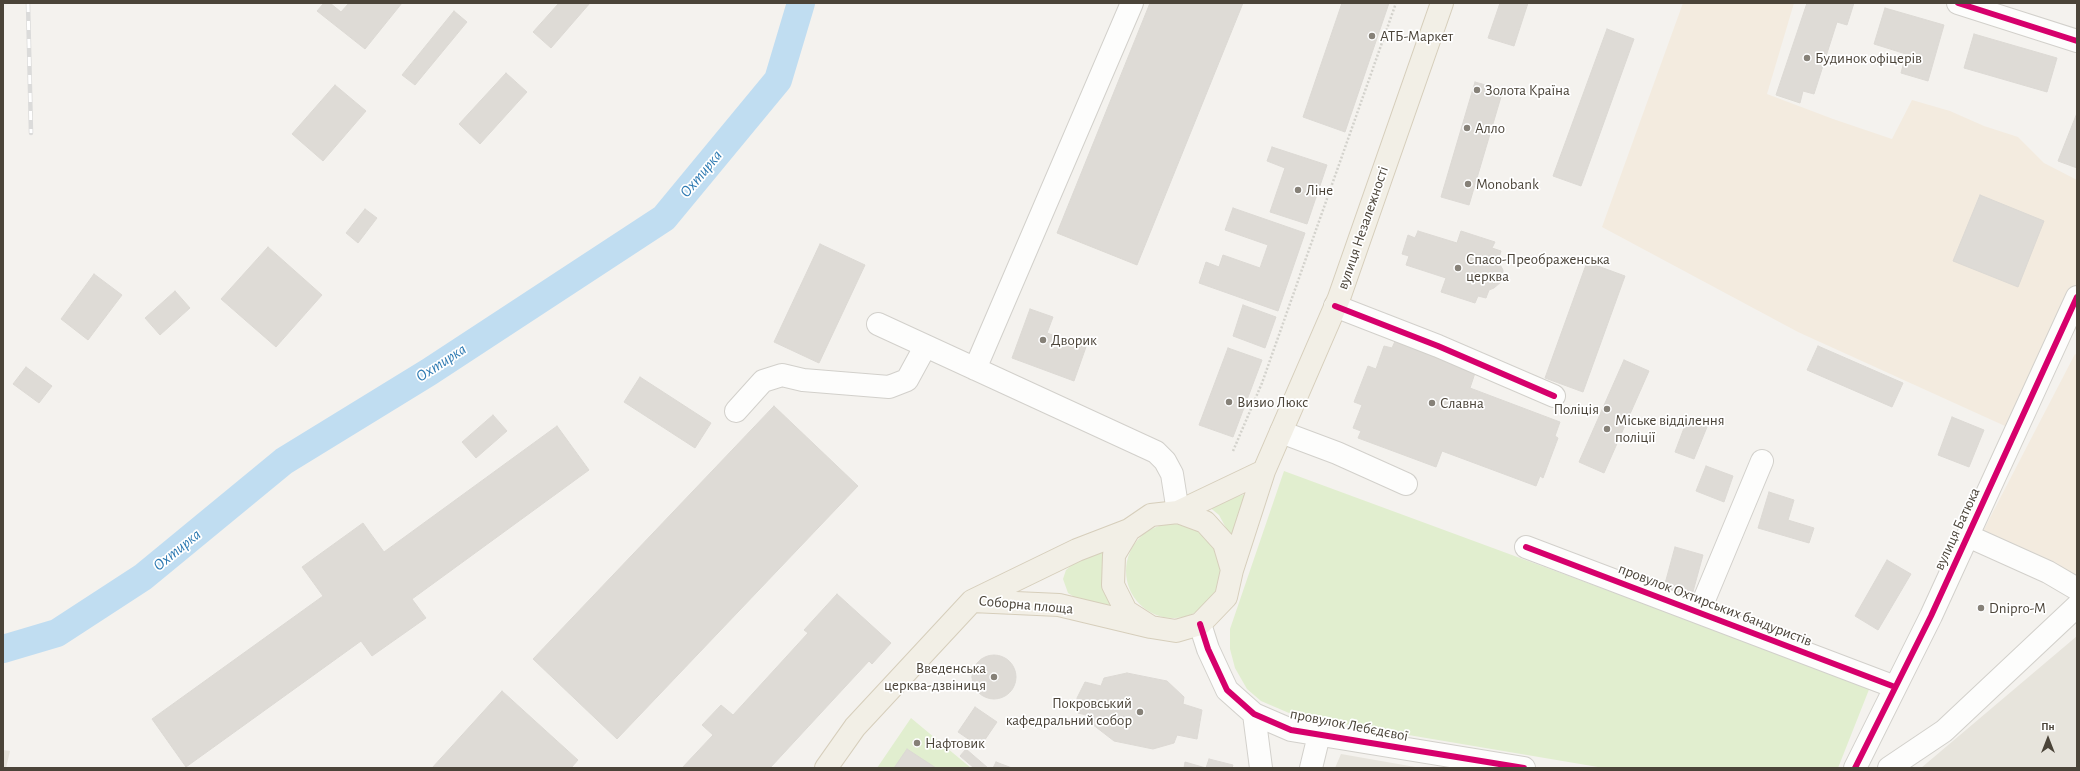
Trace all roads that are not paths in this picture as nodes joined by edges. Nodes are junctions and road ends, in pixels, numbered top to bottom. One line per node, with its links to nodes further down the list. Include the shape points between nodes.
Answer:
1 (1132, 3): 9 (street)
2 (1442, 3): 6 (main road, вулиця Незалежності)
3 (1958, 3): 4 (street)
4 (2077, 41)
5 (2077, 297): 18 (street, вулиця Батюка)
6 (1335, 306): 10 (street, via 1438,346); 12 (main road, вулиця Незалежності)
7 (878, 324): 8 (street)
8 (925, 347): 9 (street); 11 (street, via 907,380 889,387 803,380 782,374 763,381)
9 (975, 369): 16 (street, via 1156,452 1172,474)
10 (1554, 396)
11 (736, 411)
12 (1281, 432): 14 (main road, вулиця Незалежності); 15 (street, via 1337,453)
13 (1762, 461): 24 (street)
14 (1264, 471): 16 (main road, Соборна площа); 20 (main road, Соборна площа)
15 (1406, 484)
16 (1178, 512): 17 (main road, Соборна площа, via 1151,515); 20 (main road, Соборна площа, via 1205,522 1224,543)
17 (1128, 530): 22 (main road, Соборна площа, via 1077,550); 26 (main road, Соборна площа, via 1114,555 1113,584 1126,611)
18 (1968, 536): 21 (street, via 2048,572); 27 (street, вулиця Батюка)
19 (1526, 547): 24 (street, провулок Охтирських бандуристів)
20 (1232, 570): 25 (main road, Соборна площа, via 1226,597)
21 (2077, 589)
22 (972, 601): 26 (main road, Соборна площа, via 1060,605); 30 (main road, via 855,727)
23 (2077, 606): 35 (street, via 1944,732)
24 (1699, 612): 27 (street, провулок Охтирських бандуристів)
25 (1200, 624): 26 (main road, Соборна площа, via 1176,631); 28 (street, провулок Лебєдєвої, via 1208,649 1228,690)
26 (1151, 627)
27 (1895, 687): 34 (street, вулиця Батюка)
28 (1254, 714): 29 (street, провулок Лебєдєвої, via 1292,730); 31 (street)
29 (1319, 735): 32 (street); 33 (street, провулок Лебєдєвої)
30 (826, 768)
31 (1261, 768)
32 (1311, 768)
33 (1524, 768)
34 (1855, 768)
35 (1889, 768)

